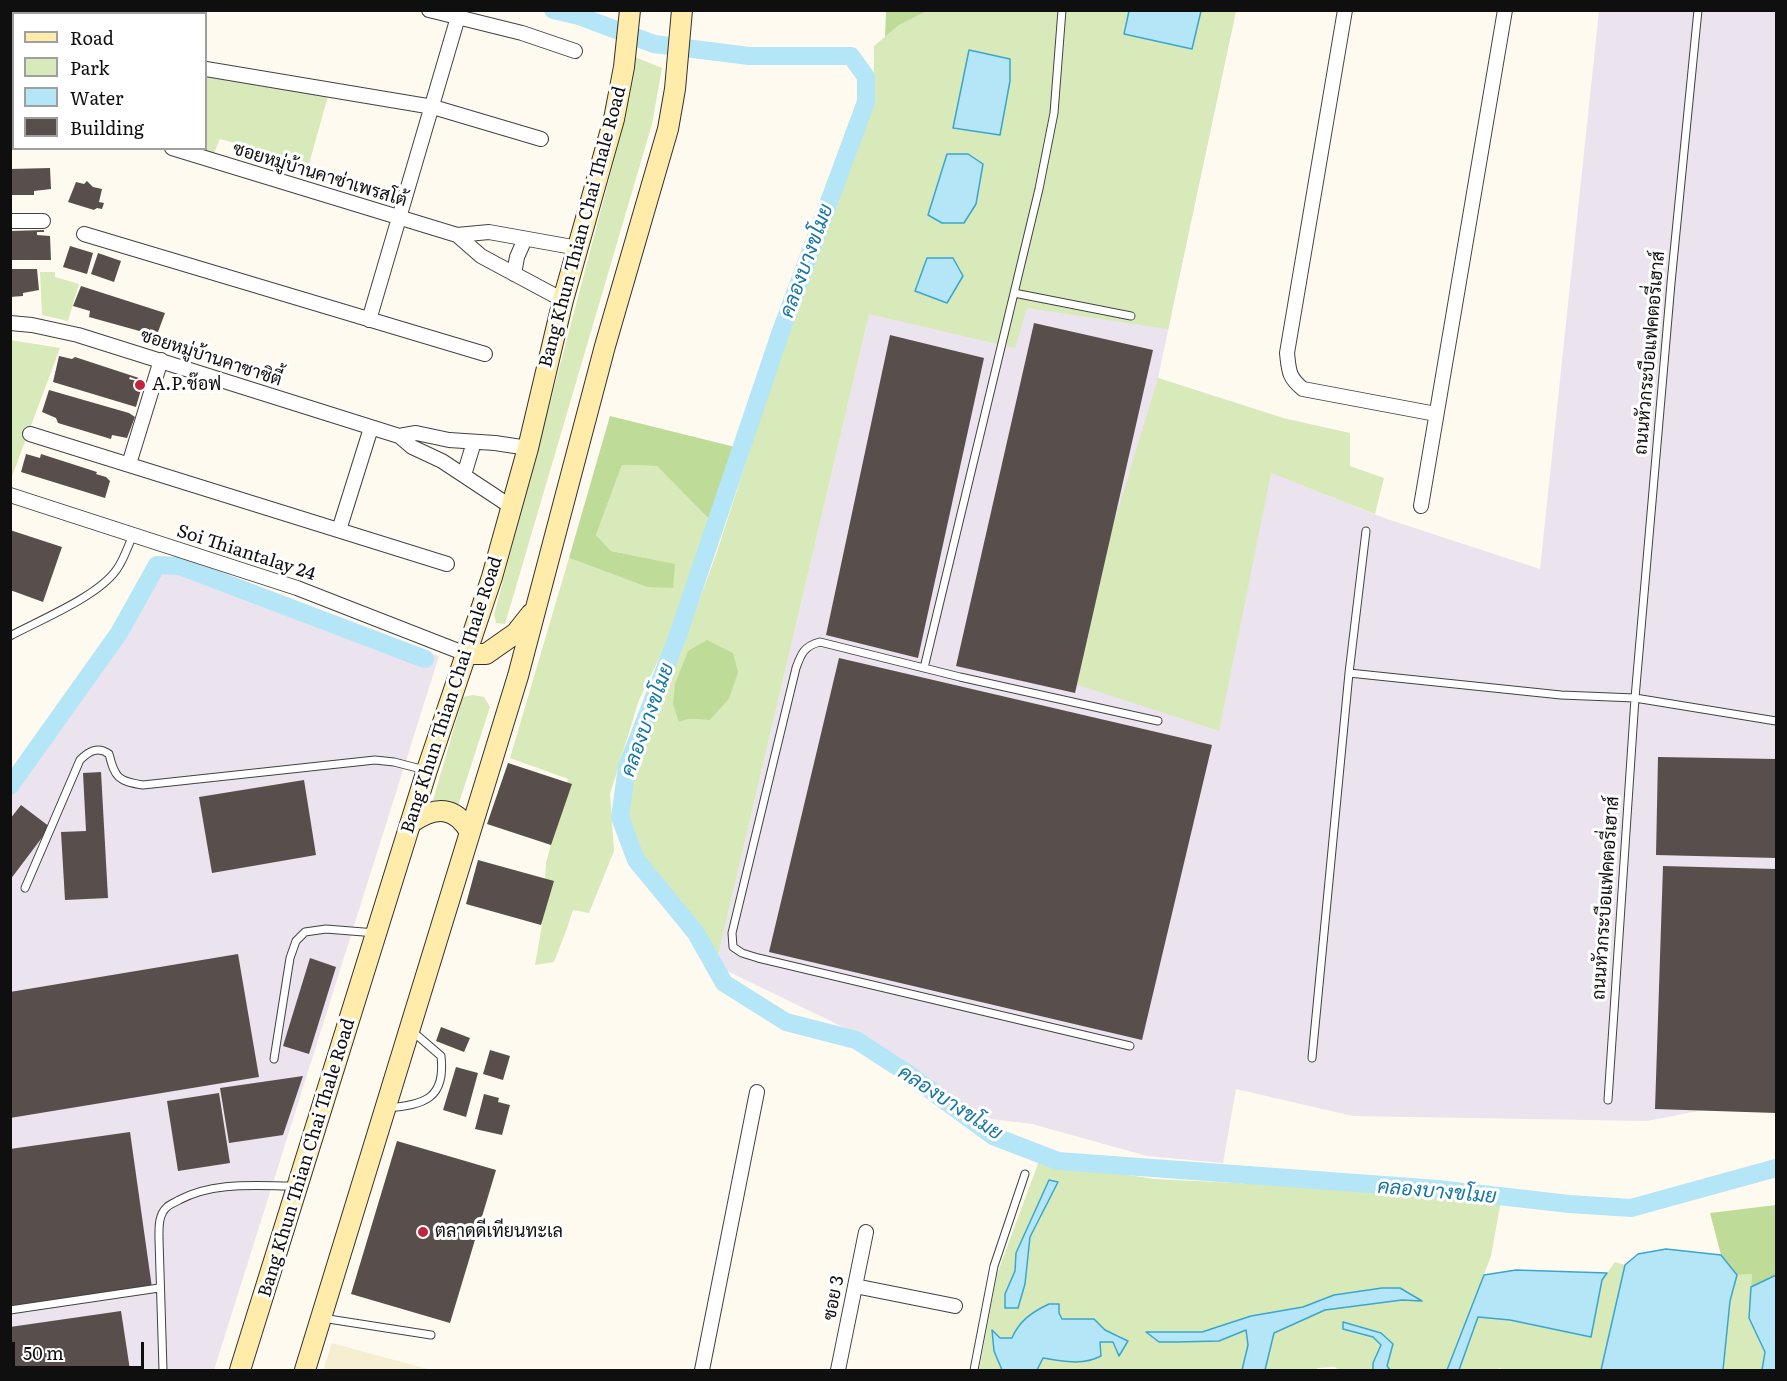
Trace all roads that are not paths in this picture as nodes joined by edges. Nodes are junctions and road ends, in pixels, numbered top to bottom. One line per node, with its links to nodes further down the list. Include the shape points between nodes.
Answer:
1 (429, 10): 8 (street)
2 (630, 10): 20 (main road, Bang Khun Thian Chai Thale Road, via 614,119)
3 (1062, 10): 22 (lane, via 1052,122)
4 (1345, 10): 29 (street, via 1287,353 1289,370 1292,380 1303,389)
5 (1505, 10): 29 (street)
6 (1698, 10): 49 (lane, ถนนหัวกระบือแฟคตอรี่เฮาส์)
7 (682, 16): 44 (main road, via 666,139 605,346)
8 (458, 17): 9 (street); 11 (street)
9 (575, 51)
10 (207, 69): 11 (street)
11 (433, 107): 12 (street); 14 (street)
12 (541, 140)
13 (178, 150): 14 (street, ซอยหมู่บ้านคาซ่าเพรสโต้)
14 (399, 218): 18 (street, ซอยหมู่บ้านคาซ่าเพรสโต้); 25 (street)
15 (10, 221): 16 (street)
16 (43, 221)
17 (84, 234): 25 (street)
18 (457, 235): 19 (street, ซอยหมู่บ้านคาซ่าเพรสโต้, via 489,232); 21 (street, ซอยหมู่บ้านคาซ่าเพรสโต้, via 481,256)
19 (525, 239): 20 (street, ซอยหมู่บ้านคาซ่าเพรสโต้); 21 (street)
20 (578, 248): 23 (main road, Bang Khun Thian Chai Thale Road)
21 (514, 274): 23 (street, ซอยหมู่บ้านคาซ่าเพรสโต้)
22 (1014, 293): 24 (lane); 47 (lane)
23 (563, 300): 34 (main road, Bang Khun Thian Chai Thale Road)
24 (1131, 316)
25 (369, 320): 27 (street)
26 (10, 322): 28 (street, ซอยหมู่บ้านคาซาซิตี้, via 78,335)
27 (485, 354)
28 (161, 360): 30 (street, ซอยหมู่บ้านคาซาซิตี้); 35 (street)
29 (1436, 414): 39 (street)
30 (370, 428): 32 (street, ซอยหมู่บ้านคาซาซิตี้); 40 (street)
31 (30, 434): 35 (street)
32 (399, 436): 33 (street, ซอยหมู่บ้านคาซาซิตี้, via 416,433); 36 (street, ซอยหมู่บ้านคาซาซิตี้)
33 (474, 442): 34 (street, ซอยหมู่บ้านคาซาซิตี้); 36 (street)
34 (528, 448): 38 (main road, Bang Khun Thian Chai Thale Road)
35 (129, 464): 40 (street)
36 (464, 475): 38 (street, ซอยหมู่บ้านคาซาซิตี้)
37 (10, 495): 42 (street, Soi Thiantalay 24)
38 (510, 506): 46 (main road, Bang Khun Thian Chai Thale Road)
39 (1421, 506)
40 (339, 530): 43 (street)
41 (1366, 531): 48 (lane)
42 (133, 535): 45 (lane, via 117,570 106,580 90,593); 46 (street, Soi Thiantalay 24, via 297,588)
43 (447, 564)
44 (537, 607): 46 (main road, via 516,633 486,654); 54 (main road)
45 (10, 636)
46 (466, 654): 52 (main road, Bang Khun Thian Chai Thale Road)
47 (924, 668): 50 (lane); 58 (lane, via 820,642 802,651 732,933 733,947 758,958)
48 (1350, 673): 49 (lane, via 1561,695); 59 (lane)
49 (1635, 698): 51 (lane); 62 (lane, ถนนหัวกระบือแฟคตอรี่เฮาส์)
50 (1158, 721)
51 (1776, 721)
52 (427, 770): 53 (main road, Bang Khun Thian Chai Thale Road); 55 (lane, via 375,760 143,785 118,778 104,750 88,752 80,760)
53 (412, 822): 54 (main road, via 430,812 448,811 464,822); 56 (main road, Bang Khun Thian Chai Thale Road)
54 (470, 832): 57 (main road)
55 (25, 888)
56 (377, 933): 60 (lane, via 326,929 305,932 296,941); 65 (main road, Bang Khun Thian Chai Thale Road)
57 (410, 1029): 63 (main road); 63 (lane, via 441,1056 441,1084 422,1101)
58 (1130, 1046)
59 (1312, 1058)
60 (274, 1059)
61 (757, 1092): 76 (street)
62 (1608, 1100)
63 (386, 1108): 71 (main road)
64 (1024, 1174): 78 (lane, via 994,1266)
65 (298, 1186): 68 (lane, via 215,1188 187,1196 166,1208 160,1220); 74 (main road, Bang Khun Thian Chai Thale Road)
66 (866, 1232): 67 (street, ซอย 3)
67 (855, 1286): 69 (street); 77 (street, ซอย 3)
68 (159, 1288): 70 (lane); 73 (lane)
69 (955, 1306)
70 (10, 1310)
71 (322, 1318): 72 (lane); 75 (main road)
72 (431, 1335)
73 (162, 1371)
74 (240, 1371)
75 (305, 1371)
76 (702, 1371)
77 (838, 1371)
78 (974, 1371)

